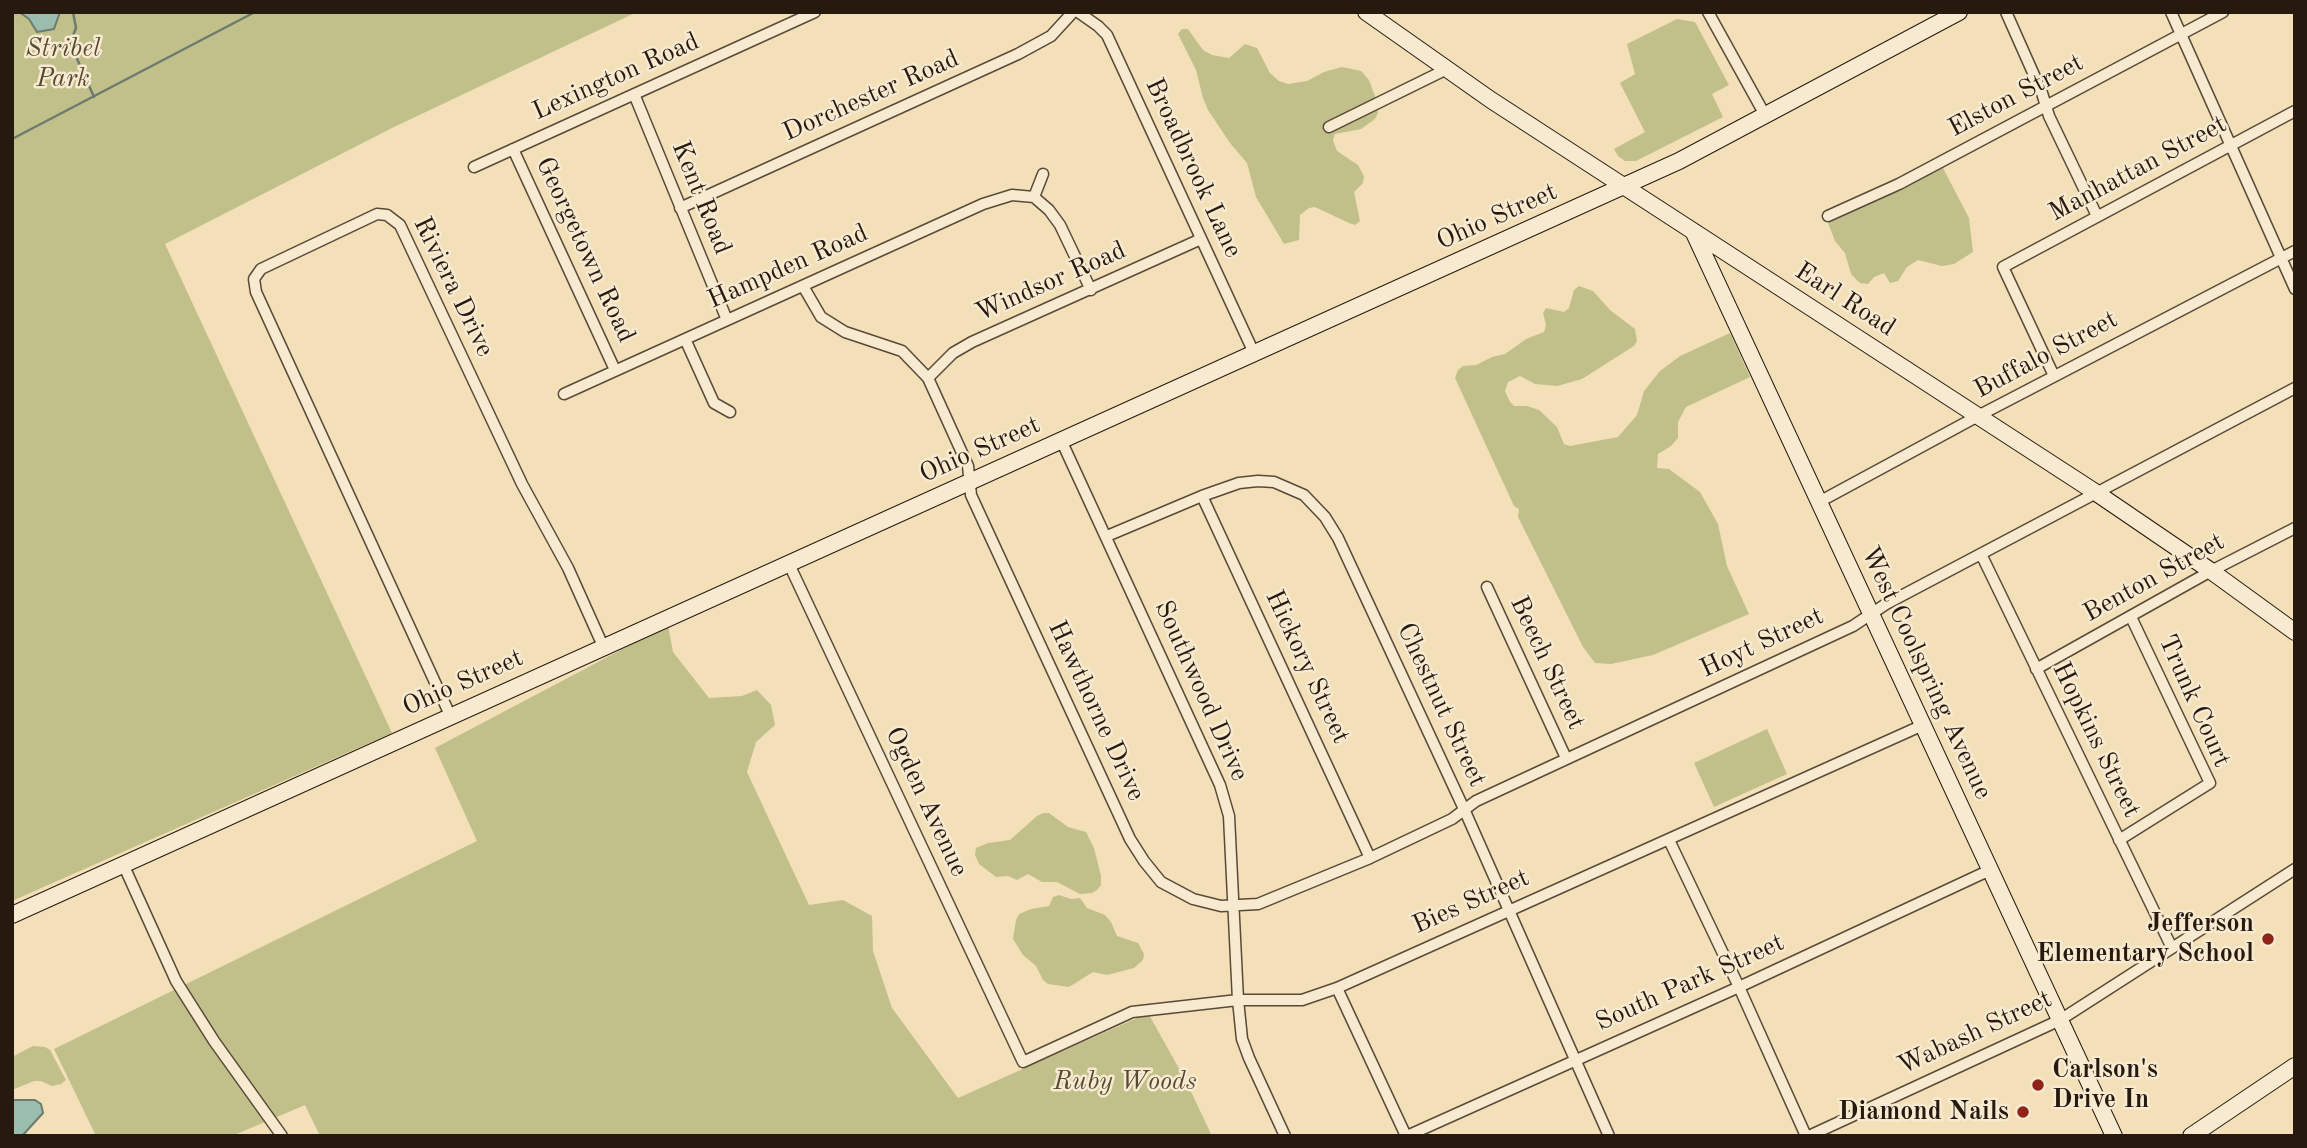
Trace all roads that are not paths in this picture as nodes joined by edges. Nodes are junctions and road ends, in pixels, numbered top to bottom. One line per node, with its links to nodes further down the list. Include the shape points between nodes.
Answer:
1 (815, 12): 11 (street, Lexington Road)
2 (1075, 12): 22 (street, Dorchester Road, via 1051,36 1018,54); 26 (street, Broadbrook Lane, via 1107,35)
3 (1366, 12): 10 (street, Earl Road)
4 (1708, 12): 14 (street)
5 (1959, 12): 14 (street, Ohio Street)
6 (2006, 12): 12 (street)
7 (2171, 12): 9 (street)
8 (2223, 12): 9 (street, Elston Street)
9 (2181, 35): 12 (street, Elston Street); 16 (street)
10 (1447, 69): 15 (street); 20 (street, Earl Road)
11 (634, 94): 17 (street, Lexington Road); 22 (street, Kent Road)
12 (2046, 106): 23 (street, Elston Street); 24 (street)
13 (2295, 111): 16 (street, Manhattan Street)
14 (1765, 115): 20 (street, Ohio Street)
15 (1329, 127)
16 (2231, 145): 24 (street, Manhattan Street); 28 (street)
17 (513, 149): 18 (street, Lexington Road); 35 (street, Georgetown Road)
18 (474, 167)
19 (1043, 174): 21 (street)
20 (1624, 186): 25 (street, Earl Road); 34 (street, Ohio Street)
21 (1034, 197): 29 (street, Hampden Road, via 1000,197); 31 (street, via 1060,226)
22 (680, 208): 32 (street, Kent Road)
23 (1828, 216)
24 (2097, 216): 36 (street, Manhattan Street, via 2003,267)
25 (1693, 231): 41 (street, Earl Road); 46 (street, West Coolspring Avenue)
26 (1201, 239): 31 (street, Windsor Road); 34 (street, Broadbrook Lane)
27 (2295, 251): 28 (street, Buffalo Street)
28 (2280, 258): 30 (street); 36 (street, Buffalo Street)
29 (803, 286): 32 (street, Hampden Road); 37 (street, via 821,317 845,332 902,352)
30 (2295, 289)
31 (1091, 290): 37 (street, Windsor Road, via 972,342 953,353)
32 (727, 320): 33 (street, Hampden Road)
33 (685, 339): 35 (street, Hampden Road); 40 (street, via 715,402)
34 (1254, 353): 42 (street, Ohio Street)
35 (615, 370): 39 (street, Hampden Road)
36 (2054, 376): 41 (street, Buffalo Street)
37 (928, 378): 43 (street, Hawthorne Drive, via 968,466)
38 (2295, 388): 44 (street, Hoyt Street)
39 (564, 394)
40 (730, 412)
41 (1978, 416): 44 (street, Earl Road); 46 (street, Buffalo Street)
42 (1061, 440): 43 (street, Ohio Street); 48 (street, Southwood Drive)
43 (970, 483): 50 (street, Ohio Street); 68 (street, Hawthorne Drive, via 971,495 1143,861 1161,882 1193,899)
44 (2095, 492): 49 (street, Hoyt Street); 51 (street, Earl Road)
45 (1202, 496): 48 (street, Chestnut Street); 61 (street, Chestnut Street, via 1239,483 1274,482 1304,495 1325,517); 64 (street, Hickory Street)
46 (1819, 502): 53 (street, West Coolspring Avenue)
47 (2295, 528): 51 (street, Benton Street)
48 (1107, 536): 68 (street, Southwood Drive, via 1220,785 1229,816)
49 (1981, 554): 53 (street, Hoyt Street); 57 (street, Hopkins Street)
50 (788, 562): 56 (street, Ohio Street); 77 (street, Ogden Avenue)
51 (2211, 571): 54 (street, Benton Street); 55 (street, Earl Road)
52 (1487, 587): 60 (street, Beech Street)
53 (1870, 615): 59 (street, West Coolspring Avenue); 60 (street, Hoyt Street)
54 (2131, 617): 57 (street, Benton Street); 63 (street, Trunk Court, via 2210,783)
55 (2295, 632)
56 (603, 646): 58 (street, Ohio Street); 58 (street, Riviera Drive, via 400,225 377,214 261,269 254,279 256,292)
57 (2036, 669): 63 (street, Hopkins Street)
58 (450, 715): 65 (street, Ohio Street)
59 (1923, 725): 62 (street, Bies Street); 67 (street, West Coolspring Avenue)
60 (1566, 758): 61 (street, Hoyt Street)
61 (1464, 809): 64 (street, Hoyt Street); 69 (street, Chestnut Street)
62 (1669, 840): 69 (street, Bies Street); 72 (street)
63 (2119, 840): 71 (street, Hopkins Street)
64 (1370, 858): 68 (street, Hoyt Street, via 1258,904)
65 (122, 864): 70 (street, Ohio Street); 79 (street, via 176,981)
66 (2295, 869): 71 (street, Wabash Street)
67 (1990, 870): 72 (street, South Park Street); 75 (street, West Coolspring Avenue)
68 (1233, 907): 74 (street, Southwood Drive)
69 (1507, 911): 73 (street, Bies Street); 76 (street, Chestnut Street)
70 (12, 915)
71 (2171, 946): 75 (street, Wabash Street)
72 (1739, 987): 76 (street, South Park Street); 83 (street)
73 (1337, 988): 74 (street, Bies Street, via 1302,1000); 81 (street)
74 (1238, 1000): 77 (street, Bies Street, via 1132,1012); 80 (street, Southwood Drive, via 1242,1039)
75 (2060, 1020): 83 (street, Wabash Street); 84 (street, West Coolspring Avenue)
76 (1574, 1060): 81 (street, South Park Street); 82 (street, Chestnut Street)
77 (1023, 1062)
78 (2295, 1066): 85 (street)
79 (282, 1136)
80 (1284, 1136)
81 (1406, 1136)
82 (1609, 1136)
83 (1807, 1136)
84 (2114, 1136)
85 (2191, 1136)

